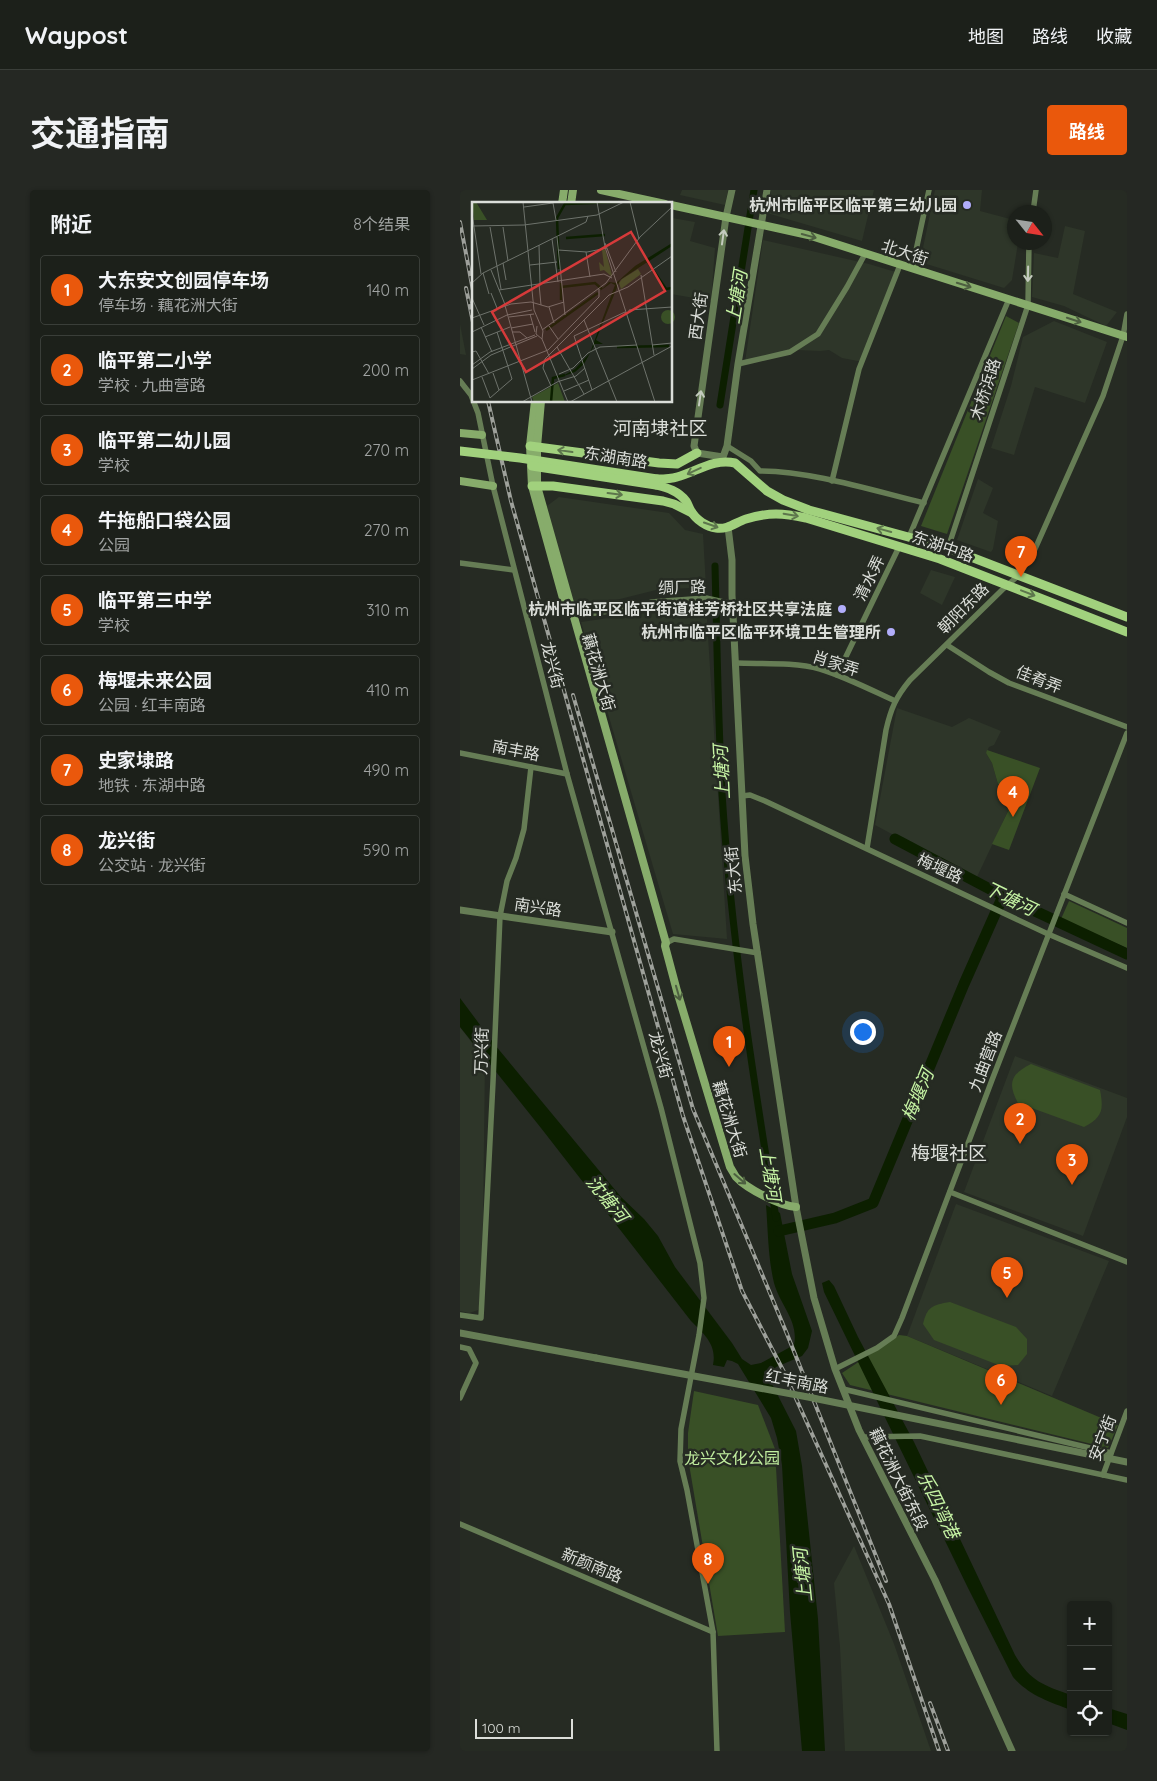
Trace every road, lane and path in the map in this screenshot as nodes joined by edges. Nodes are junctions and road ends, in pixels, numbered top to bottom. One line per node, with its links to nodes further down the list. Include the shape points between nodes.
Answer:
1 (601, 190): 6 (main road)
2 (732, 190): 9 (street, 西大街)
3 (768, 190): 10 (street)
4 (929, 190): 14 (street)
5 (1036, 190): 8 (street)
6 (656, 202)
7 (672, 205): 9 (main road, 北大街)
8 (1034, 205)
9 (726, 217): 10 (main road, 北大街); 29 (street, 西大街, one-way to 9)
10 (761, 225): 12 (main road, 北大街, one-way to 12, via 808,235); 19 (street)
11 (1029, 250): 16 (street, 木桥浜路, one-way to 16)
12 (865, 254): 13 (main road, 北大街); 19 (street, via 818,334 790,352)
13 (900, 265): 14 (main road, 北大街); 33 (street, via 859,369)
14 (912, 269): 15 (main road, 北大街, one-way to 15)
15 (1009, 299): 16 (main road, 北大街); 38 (street)
16 (1028, 305): 18 (main road, 北大街, one-way to 18); 42 (street, 木桥浜路)
17 (1127, 314): 18 (street, 朝阳东路)
18 (1125, 337): 46 (street, 朝阳东路, via 1103,396 1035,549)
19 (738, 364): 27 (street)
20 (460, 381): 21 (street, 龙兴街)
21 (472, 398)
22 (474, 402): 26 (street, 龙兴街)
23 (535, 402): 28 (main road, 藕花洲大街)
24 (541, 402): 28 (main road, 藕花洲大街)
25 (460, 432): 26 (main road)
26 (482, 435): 36 (street, 龙兴街)
27 (728, 446): 32 (street); 33 (street, via 760,471)
28 (533, 447): 29 (main road, one-way to 28, via 676,464); 37 (main road, 藕花洲大街)
29 (695, 449): 32 (street)
30 (460, 451): 35 (main road, 东湖南路, bridge)
31 (460, 456): 35 (main road, 东湖南路, bridge)
32 (724, 460): 35 (main road, 东湖南路, one-way to 35); 41 (main road, 东湖中路, one-way to 32, via 784,500 767,491 735,462)
33 (832, 481): 38 (street)
34 (460, 482): 36 (main road)
35 (656, 482): 39 (main road, 东湖南路, via 687,502)
36 (493, 486): 45 (street, 龙兴街)
37 (534, 486): 39 (main road, one-way to 39, via 663,501); 49 (main road, 藕花洲大街); 69 (main road, 藕花洲大街)
38 (924, 503): 41 (street)
39 (692, 513): 40 (main road, one-way to 40, via 700,521 716,528)
40 (728, 527): 43 (main road, 东湖中路, one-way to 43, via 765,514 786,513); 48 (street, 东大街)
41 (909, 537): 46 (main road, 东湖中路)
42 (950, 542)
43 (899, 547): 47 (main road, 东湖中路); 54 (street, 清水弄)
44 (460, 563): 45 (street)
45 (514, 570): 60 (street, 龙兴街)
46 (1019, 575): 47 (street, 朝阳东路); 50 (main road, 东湖中路)
47 (1007, 585): 51 (main road, 东湖中路, one-way to 51); 52 (street, 朝阳东路)
48 (733, 604): 49 (street, 绸厂路, via 706,598 650,602); 53 (street, 东大街)
49 (574, 616): 69 (main road, 藕花洲大街)
50 (1127, 617)
51 (1127, 632)
52 (946, 644): 55 (street, 朝阳东路, via 910,680); 56 (street, 佳肴弄, via 1009,683)
53 (736, 663): 54 (street, 肖家弄, via 798,666); 61 (street, 东大街)
54 (837, 675): 55 (street, 肖家弄)
55 (895, 701): 62 (street, 朝阳东路, via 886,730)
56 (1127, 727)
57 (1126, 736): 63 (street, 九曲营路)
58 (460, 753): 59 (street, 南丰路)
59 (531, 767): 60 (street, 南丰路); 65 (street, 万兴街, via 524,829 507,881)
60 (567, 774): 67 (street, 龙兴街)
61 (742, 796): 62 (street, 梅堰路, via 750,795 765,801); 70 (street, 东大街, via 745,856)
62 (866, 848): 68 (street, 梅堰路)
63 (1063, 896): 66 (street); 68 (street, 九曲营路)
64 (460, 910): 65 (street, 南兴路)
65 (500, 916): 67 (street, 南兴路); 75 (street, 万兴街, via 481,1318)
66 (1127, 923)
67 (612, 932): 88 (street, 龙兴街, via 700,1263 704,1298 681,1429 680,1461)
68 (1049, 933): 71 (street, 梅堰路); 72 (street, 九曲营路)
69 (665, 945): 70 (street, via 674,939); 73 (main road, 藕花洲大街, one-way to 73, via 730,1167 737,1178 760,1192 787,1206)
70 (758, 953): 73 (street, 东大街)
71 (1127, 968)
72 (950, 1192): 74 (street); 78 (street, 九曲营路, via 894,1336)
73 (796, 1207): 78 (street, 藕花洲大街东段, via 814,1298)
74 (1127, 1262)
75 (460, 1315)
76 (460, 1333): 84 (street, 红丰南路, bridge, via 808,1397)
77 (460, 1347): 80 (street, via 469,1349 476,1363)
78 (835, 1369): 79 (street, 藕花洲大街东段)
79 (843, 1389): 82 (street, 藕花洲大街东段); 83 (street)
80 (460, 1398)
81 (1127, 1411): 83 (street, 安宁街)
82 (863, 1437): 85 (street, via 920,1436); 90 (street, 藕花洲大街东段, via 935,1580)
83 (1111, 1453): 85 (street, 安宁街)
84 (1127, 1462)
85 (1103, 1475): 86 (street)
86 (1127, 1480)
87 (460, 1524): 88 (street, 新颜南路)
88 (713, 1632): 89 (street, 龙兴街)
89 (717, 1751)
90 (1012, 1751)

